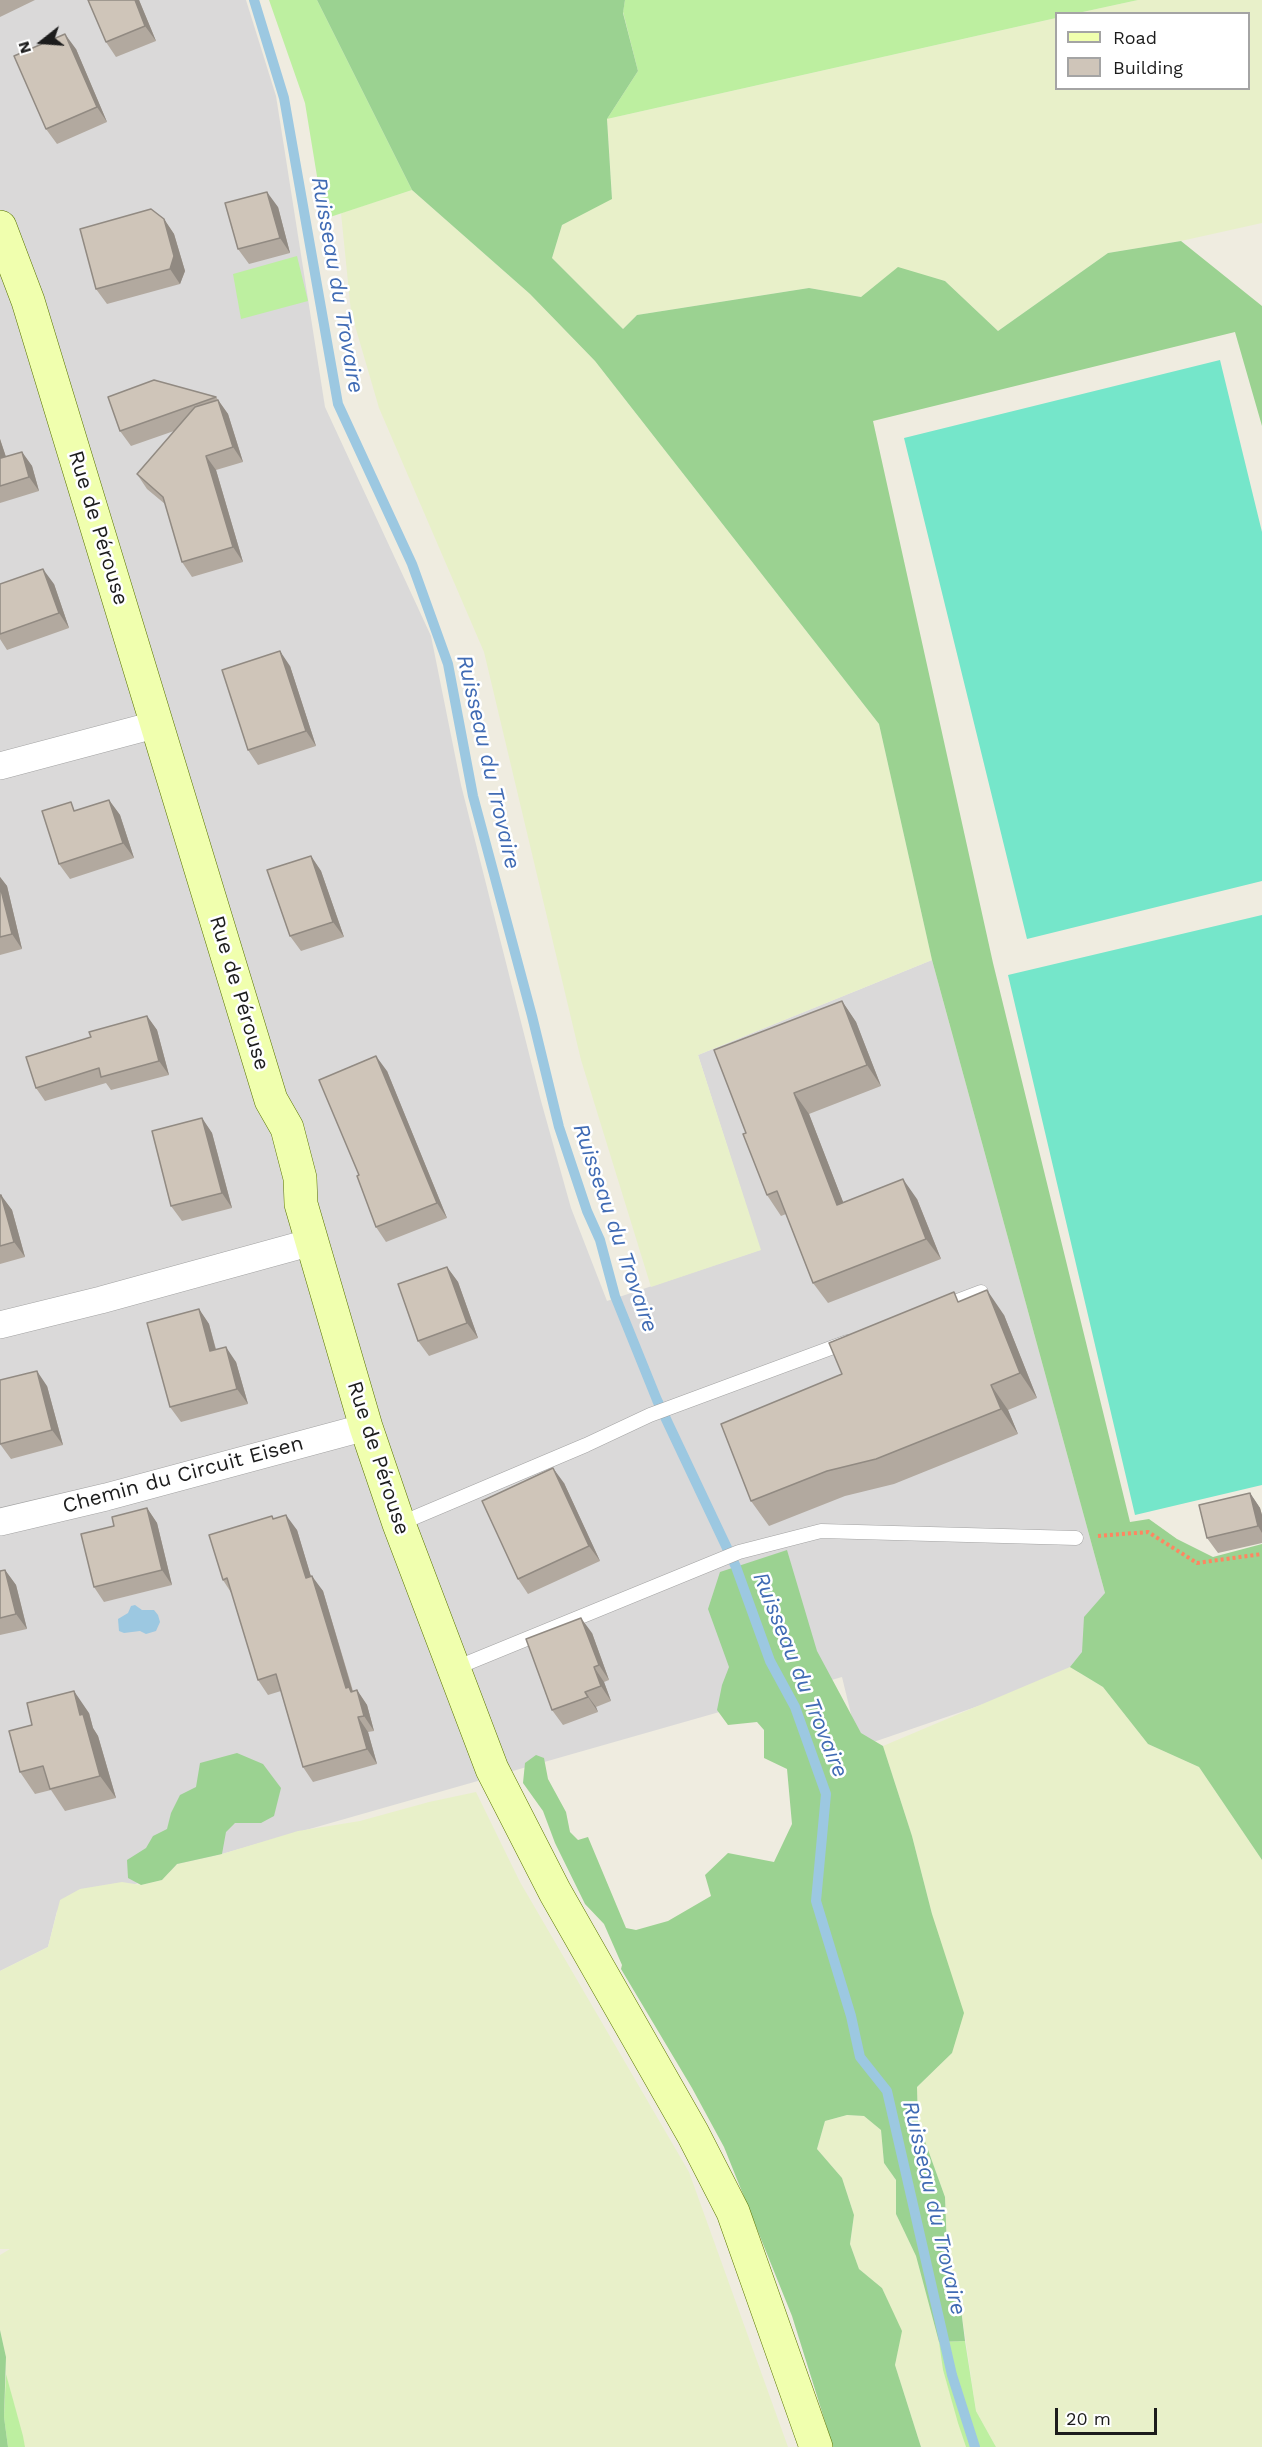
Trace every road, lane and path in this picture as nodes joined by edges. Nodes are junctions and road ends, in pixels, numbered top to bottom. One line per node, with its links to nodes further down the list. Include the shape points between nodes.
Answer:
1 (0, 227): 2 (street, Rue de Pérouse, via 28,300)
2 (158, 724): 3 (street); 4 (street, Rue de Pérouse, via 271,1100 286,1128)
3 (0, 766)
4 (312, 1242): 7 (street); 9 (street, Rue de Pérouse)
5 (981, 1292): 6 (lane)
6 (926, 1312)
7 (0, 1325)
8 (860, 1337): 11 (lane, via 650,1415)
9 (366, 1427): 10 (street, Chemin du Circuit Eisen); 11 (street, Rue de Pérouse)
10 (0, 1522)
11 (399, 1524): 14 (street, Rue de Pérouse)
12 (1076, 1538): 13 (path, via 1148,1532 1197,1563); 14 (lane, via 821,1531 739,1552)
13 (1262, 1554)
14 (453, 1669): 15 (street, Rue de Pérouse, via 516,1818 733,2212)
15 (816, 2447)

